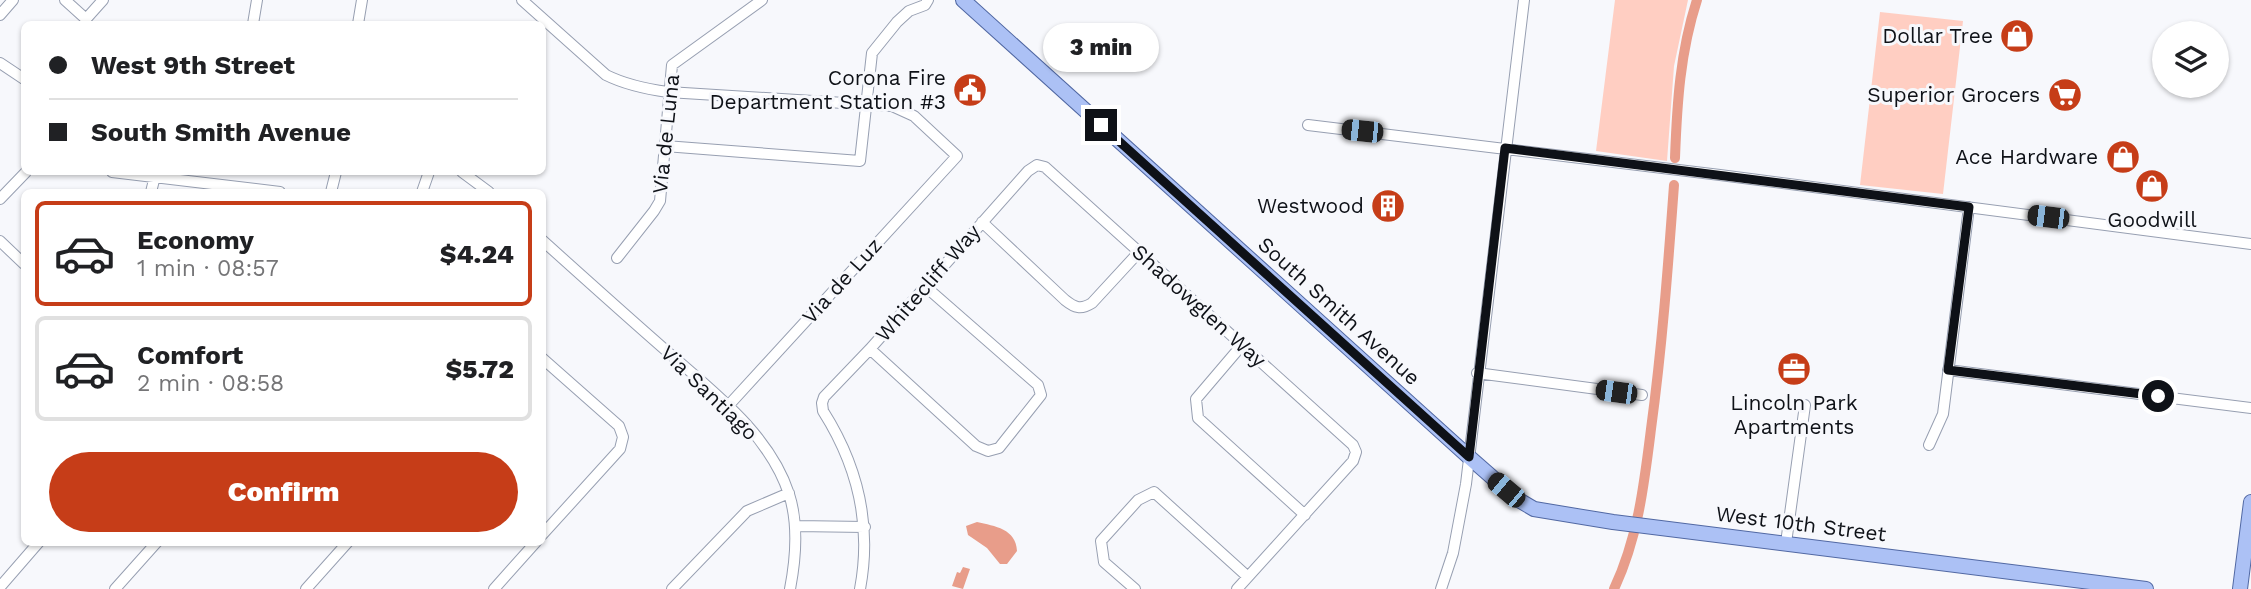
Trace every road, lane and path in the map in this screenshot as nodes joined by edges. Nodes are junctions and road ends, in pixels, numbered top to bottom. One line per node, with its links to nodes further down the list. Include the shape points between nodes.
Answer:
1 (13, 0): 12 (street)
2 (65, 0): 3 (street, via 86,19)
3 (103, 0)
4 (257, 0): 13 (street)
5 (362, 0): 14 (street)
6 (522, 0): 16 (street)
7 (762, 0): 19 (street, Via de Luna, via 674,63)
8 (928, 0): 11 (street, via 925,5)
9 (963, 0): 50 (main road, South Smith Avenue)
10 (1524, 0): 23 (street)
11 (910, 5): 20 (street, via 872,52)
12 (0, 15)
13 (254, 21)
14 (358, 21)
15 (546, 21): 19 (street, via 606,75 640,89)
16 (546, 21)
17 (0, 64): 18 (street)
18 (21, 77)
19 (668, 92): 20 (street); 22 (street, Via de Luna)
20 (866, 105): 22 (street, via 860,161); 47 (street, Via de Luz, via 892,106 914,116 957,156)
21 (1308, 125): 23 (street)
22 (665, 146): 37 (street, Via de Luna, via 660,201)
23 (1505, 148): 31 (street); 44 (street)
24 (1037, 165): 32 (street, Whitecliff Way); 36 (street, Shadowglen Way, via 1045,167)
25 (23, 175): 30 (street)
26 (162, 175): 28 (street)
27 (466, 175): 29 (street)
28 (244, 189)
29 (485, 189)
30 (0, 199)
31 (1969, 207): 35 (street); 43 (street)
32 (982, 222): 36 (street, via 1075,307 1092,303); 39 (street, Whitecliff Way)
33 (0, 241): 38 (street)
34 (546, 244): 47 (street, Via Santiago)
35 (2251, 244)
36 (1139, 252): 40 (street, Shadowglen Way)
37 (617, 258)
38 (21, 261)
39 (926, 286): 41 (street, Whitecliff Way); 41 (street, via 1038,385 1041,395 999,448 988,451 975,446)
40 (1242, 345): 53 (street, via 1196,399 1198,418); 53 (street, Shadowglen Way, via 1356,452)
41 (870, 349): 55 (street, Whitecliff Way, via 822,403 849,460)
42 (546, 362): 56 (street, via 619,426 623,436 620,449)
43 (1948, 370): 48 (street); 49 (street, via 1943,414)
44 (1477, 373): 45 (street); 50 (street)
45 (1642, 395)
46 (1805, 405): 57 (street)
47 (728, 406): 51 (street, Via Santiago, via 770,453)
48 (2251, 408)
49 (1929, 445)
50 (1469, 457): 57 (main road, West 10th Street, via 1535,509); 72 (street, via 1453,553)
51 (789, 493): 54 (street, Via Santiago); 64 (street, via 747,511)
52 (2251, 502): 74 (main road)
53 (1305, 515): 62 (street)
54 (796, 526): 55 (street); 68 (street, Via Santiago)
55 (865, 527): 69 (street)
56 (546, 531)
57 (1786, 543): 73 (main road, West 10th Street)
58 (36, 546): 63 (street)
59 (153, 546): 65 (street)
60 (344, 546): 66 (street)
61 (532, 546): 67 (street)
62 (1248, 577): 70 (street, via 1154,492 1138,500 1101,541 1104,562); 71 (street)
63 (0, 587)
64 (674, 588)
65 (115, 589)
66 (306, 589)
67 (494, 589)
68 (789, 589)
69 (860, 589)
70 (1135, 589)
71 (1237, 589)
72 (1441, 589)
73 (2146, 589)
74 (2240, 589)

